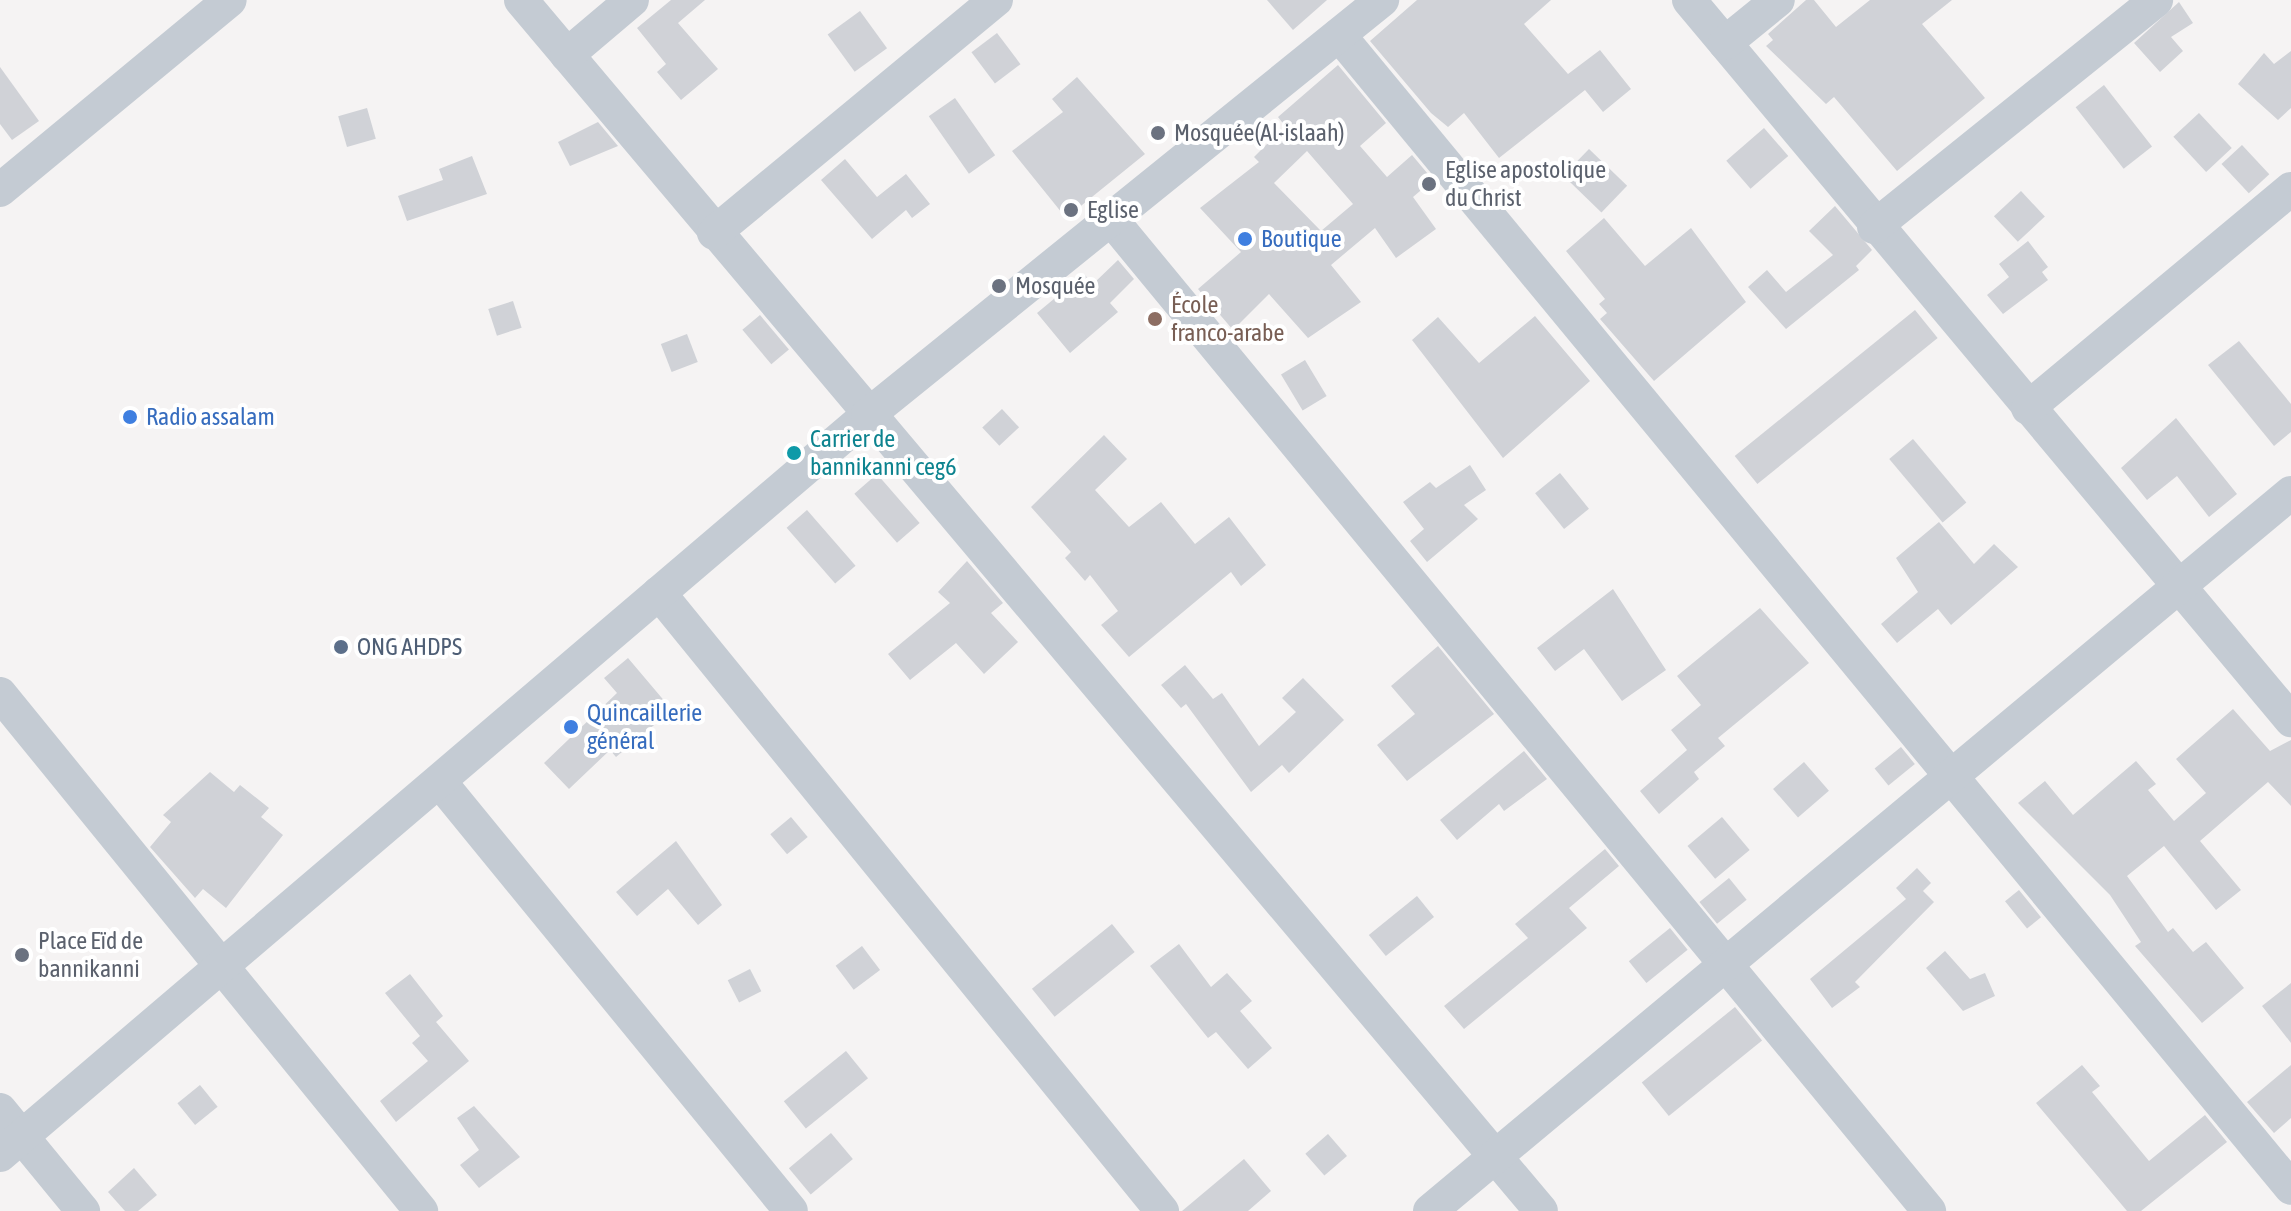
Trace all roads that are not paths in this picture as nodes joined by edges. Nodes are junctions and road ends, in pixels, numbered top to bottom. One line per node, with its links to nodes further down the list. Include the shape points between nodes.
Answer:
1 (230, 0): 13 (street)
2 (521, 0): 11 (street)
3 (632, 0): 11 (street)
4 (996, 0): 16 (street)
5 (1382, 0): 9 (street)
6 (1689, 0): 10 (street)
7 (1778, 0): 10 (street)
8 (2156, 0): 15 (street)
9 (1339, 35): 14 (street); 24 (street)
10 (1725, 43): 15 (street)
11 (567, 55): 16 (street)
12 (2291, 189): 17 (street)
13 (0, 190)
14 (1111, 219): 18 (street); 26 (street)
15 (1874, 227): 17 (street)
16 (714, 233): 18 (street)
17 (2028, 408): 20 (street)
18 (868, 415): 21 (street); 30 (street)
19 (2291, 493): 20 (street)
20 (2175, 585): 23 (street); 24 (street)
21 (659, 593): 25 (street); 35 (street)
22 (0, 694): 27 (street)
23 (2291, 720)
24 (1947, 776): 26 (street); 31 (street)
25 (440, 782): 27 (street); 34 (street)
26 (1727, 961): 30 (street); 38 (street)
27 (221, 965): 29 (street); 33 (street)
28 (0, 1110): 29 (street)
29 (11, 1145): 32 (street)
30 (1497, 1155): 36 (street); 37 (street)
31 (2291, 1188)
32 (83, 1211)
33 (421, 1211)
34 (791, 1211)
35 (1162, 1211)
36 (1430, 1211)
37 (1541, 1211)
38 (1929, 1211)

